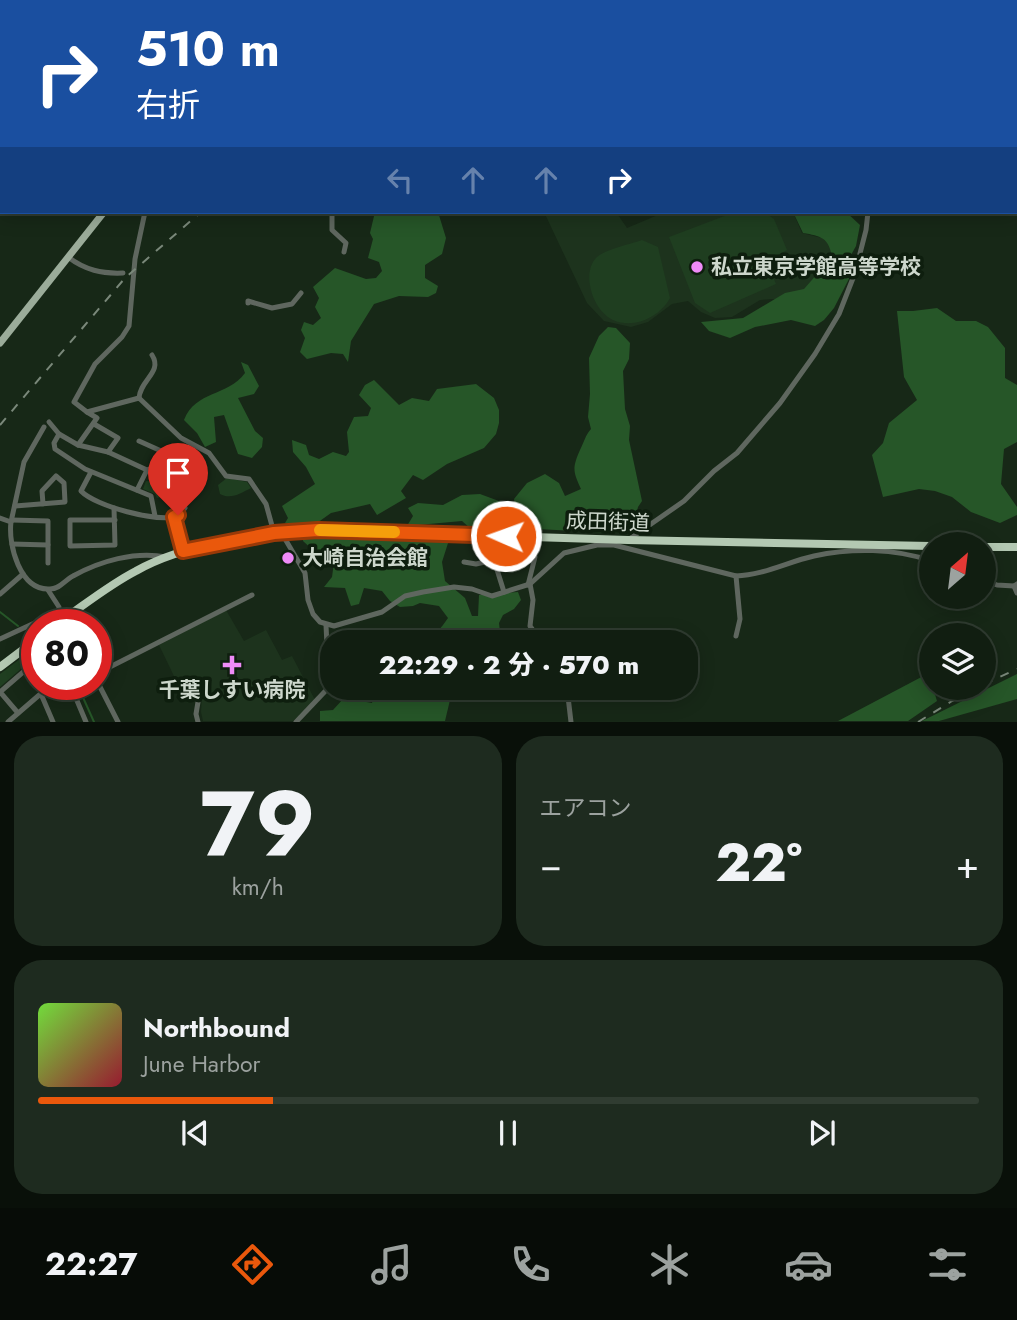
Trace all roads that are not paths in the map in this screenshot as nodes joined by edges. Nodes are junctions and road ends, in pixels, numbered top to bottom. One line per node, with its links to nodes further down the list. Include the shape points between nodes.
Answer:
1 (102, 214): 6 (main road)
2 (145, 214): 13 (street, via 129,326 80,389 74,402)
3 (332, 214): 5 (street, via 332,230 346,243)
4 (868, 214): 35 (street, via 855,273 839,314 780,403 737,453 684,501)
5 (344, 252)
6 (68, 257): 7 (street, via 89,270); 10 (main road)
7 (123, 273)
8 (301, 293): 9 (street, via 292,304 272,308)
9 (248, 303)
10 (0, 343)
11 (152, 355): 12 (street, via 154,373 141,387)
12 (139, 398): 13 (street); 33 (street, via 181,438 209,453 226,476 249,479)
13 (87, 412): 15 (street, via 97,418)
14 (49, 422): 17 (street)
15 (94, 424): 19 (street); 20 (street, via 118,438)
16 (44, 428): 25 (street, via 24,461)
17 (60, 434): 19 (street); 22 (street, via 55,449)
18 (139, 441): 21 (street, via 161,453 155,467)
19 (78, 445): 20 (street)
20 (108, 452): 21 (street)
21 (147, 470): 23 (street)
22 (91, 472): 23 (street); 26 (street, via 82,494)
23 (137, 490): 28 (street, via 151,496)
24 (43, 504): 24 (street, via 65,502 64,483 56,476 42,491); 25 (street)
25 (15, 506): 32 (street)
26 (114, 508): 28 (street); 31 (street)
27 (185, 508): 29 (street)
28 (155, 516): 29 (street)
29 (174, 517): 42 (street)
30 (0, 518): 32 (street)
31 (115, 520): 31 (street, via 115,545 70,545 70,520)
32 (11, 521): 37 (street); 38 (street, via 48,521)
33 (277, 532): 34 (highway, 成田街道); 42 (highway, 成田街道); 59 (street, via 305,573 313,614)
34 (525, 536): 36 (highway, 成田街道); 49 (street, via 535,557)
35 (628, 540): 36 (highway, 成田街道); 39 (highway, 成田街道)
36 (616, 542): 48 (street); 49 (street, via 564,554)
37 (12, 544): 38 (street); 47 (street)
38 (48, 545): 46 (street)
39 (919, 546)
40 (996, 547): 41 (highway)
41 (1017, 547)
42 (183, 551): 43 (highway, 成田街道)
43 (166, 557): 52 (street, via 118,558); 58 (highway, 成田街道, via 136,570)
44 (919, 558): 48 (street, via 902,553 835,553)
45 (464, 562): 53 (street, via 494,560)
46 (48, 563)
47 (23, 574): 52 (street); 55 (street)
48 (736, 576): 63 (street, via 740,619)
49 (529, 585): 53 (street); 62 (street)
50 (1015, 585): 51 (street); 54 (street)
51 (996, 586)
52 (48, 590): 57 (street)
53 (504, 592): 59 (street, via 492,596 454,587 424,592 405,596 382,612 357,621)
54 (1017, 593)
55 (0, 594)
56 (252, 595): 67 (street)
57 (60, 609)
58 (79, 609)
59 (326, 625): 61 (street)
60 (21, 628): 64 (street)
61 (326, 630)
62 (533, 630)
63 (736, 636)
64 (0, 639)
65 (21, 651): 66 (highway)
66 (0, 667)
67 (112, 669)
68 (21, 674): 76 (street, via 0,692)
69 (320, 695): 82 (street)
70 (34, 700): 76 (street)
71 (44, 700): 78 (street)
72 (77, 700): 79 (street)
73 (107, 700): 80 (street)
74 (569, 700): 83 (street)
75 (198, 702): 81 (street)
76 (18, 713): 77 (street)
77 (8, 722)
78 (53, 722)
79 (86, 722)
80 (118, 722)
81 (198, 722)
82 (296, 722)
83 (572, 722)

